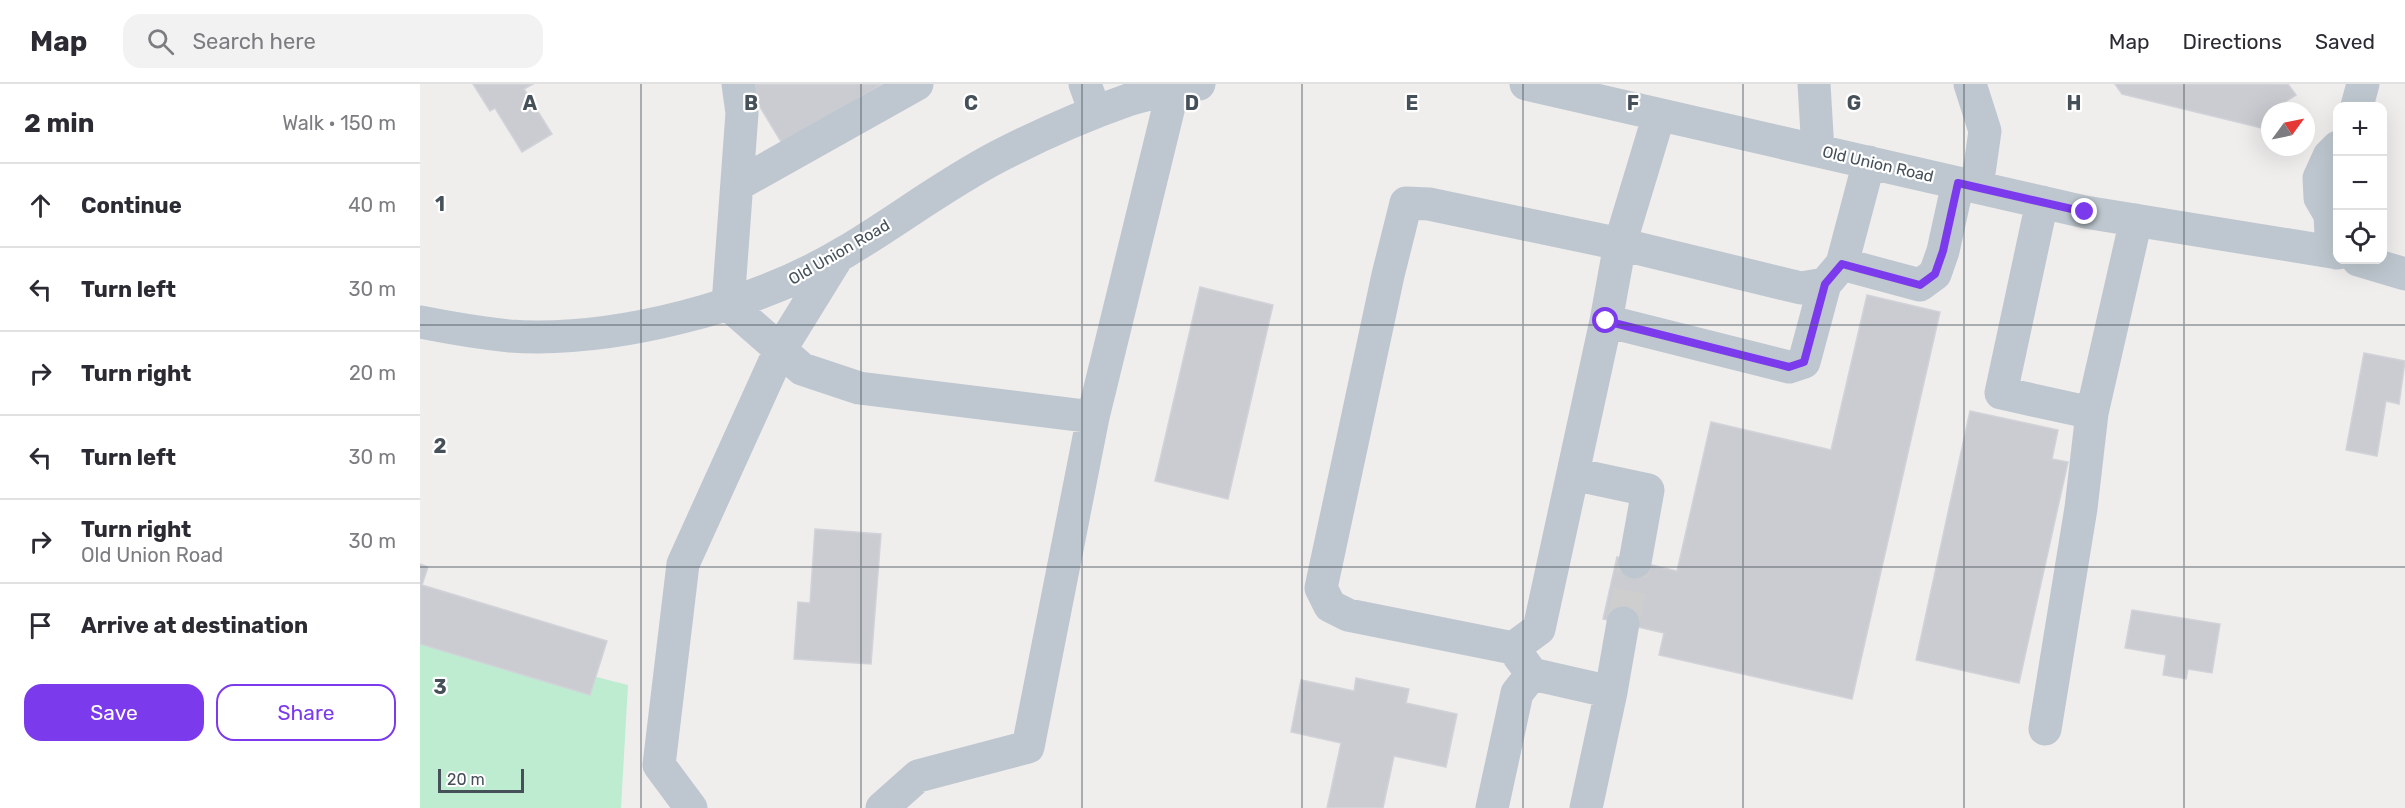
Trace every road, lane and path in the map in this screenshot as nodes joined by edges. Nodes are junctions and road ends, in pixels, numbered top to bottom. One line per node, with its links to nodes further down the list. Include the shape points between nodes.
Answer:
1 (738, 84): 14 (street, via 742,113)
2 (917, 84): 14 (street)
3 (1526, 84): 10 (street, Old Union Road)
4 (1970, 84): 15 (street, via 1985,131)
5 (2363, 84): 9 (street)
6 (1816, 85): 11 (street)
7 (1186, 87): 8 (street, Old Union Road, via 1131,99); 30 (street)
8 (1090, 98): 21 (street, Old Union Road)
9 (2358, 102)
10 (1659, 115): 11 (street, Old Union Road); 19 (street)
11 (1818, 151): 13 (street, Old Union Road)
12 (2333, 152): 17 (street, via 2319,178 2320,198)
13 (1869, 162): 15 (street, Old Union Road); 23 (street)
14 (736, 185): 25 (street)
15 (1967, 185): 16 (street, Old Union Road); 23 (street, via 1935,274 1920,285)
16 (2042, 202): 18 (street, Old Union Road); 29 (street, via 2001,393)
17 (2333, 212)
18 (2136, 220): 20 (street, Old Union Road); 29 (street)
19 (1620, 244): 23 (street, via 1801,288); 26 (street); 34 (street, via 1429,204 1406,203 1398,233 1322,588 1330,606 1348,615)
20 (2333, 253)
21 (838, 256): 25 (street, Old Union Road, via 779,286); 28 (street)
22 (2373, 264): 24 (street, Old Union Road)
23 (1833, 274): 26 (street, via 1804,362 1789,367)
24 (2405, 274)
25 (728, 304): 27 (street, Old Union Road, via 675,318 559,336 512,336); 28 (street)
26 (1606, 321): 31 (street)
27 (420, 322)
28 (780, 350): 30 (street, via 802,369 859,388); 38 (street, via 683,564 659,765)
29 (2092, 413): 37 (street, via 2081,508)
30 (1094, 417): 39 (street, via 1029,747 918,776)
31 (1573, 474): 32 (street, via 1648,490); 34 (street, via 1539,629)
32 (1635, 562)
33 (1623, 623): 36 (street)
34 (1513, 648): 35 (street)
35 (1532, 674): 36 (street); 40 (street, via 1517,693)
36 (1611, 692): 41 (street)
37 (2045, 729)
38 (691, 808)
39 (882, 808)
40 (1492, 808)
41 (1586, 808)

